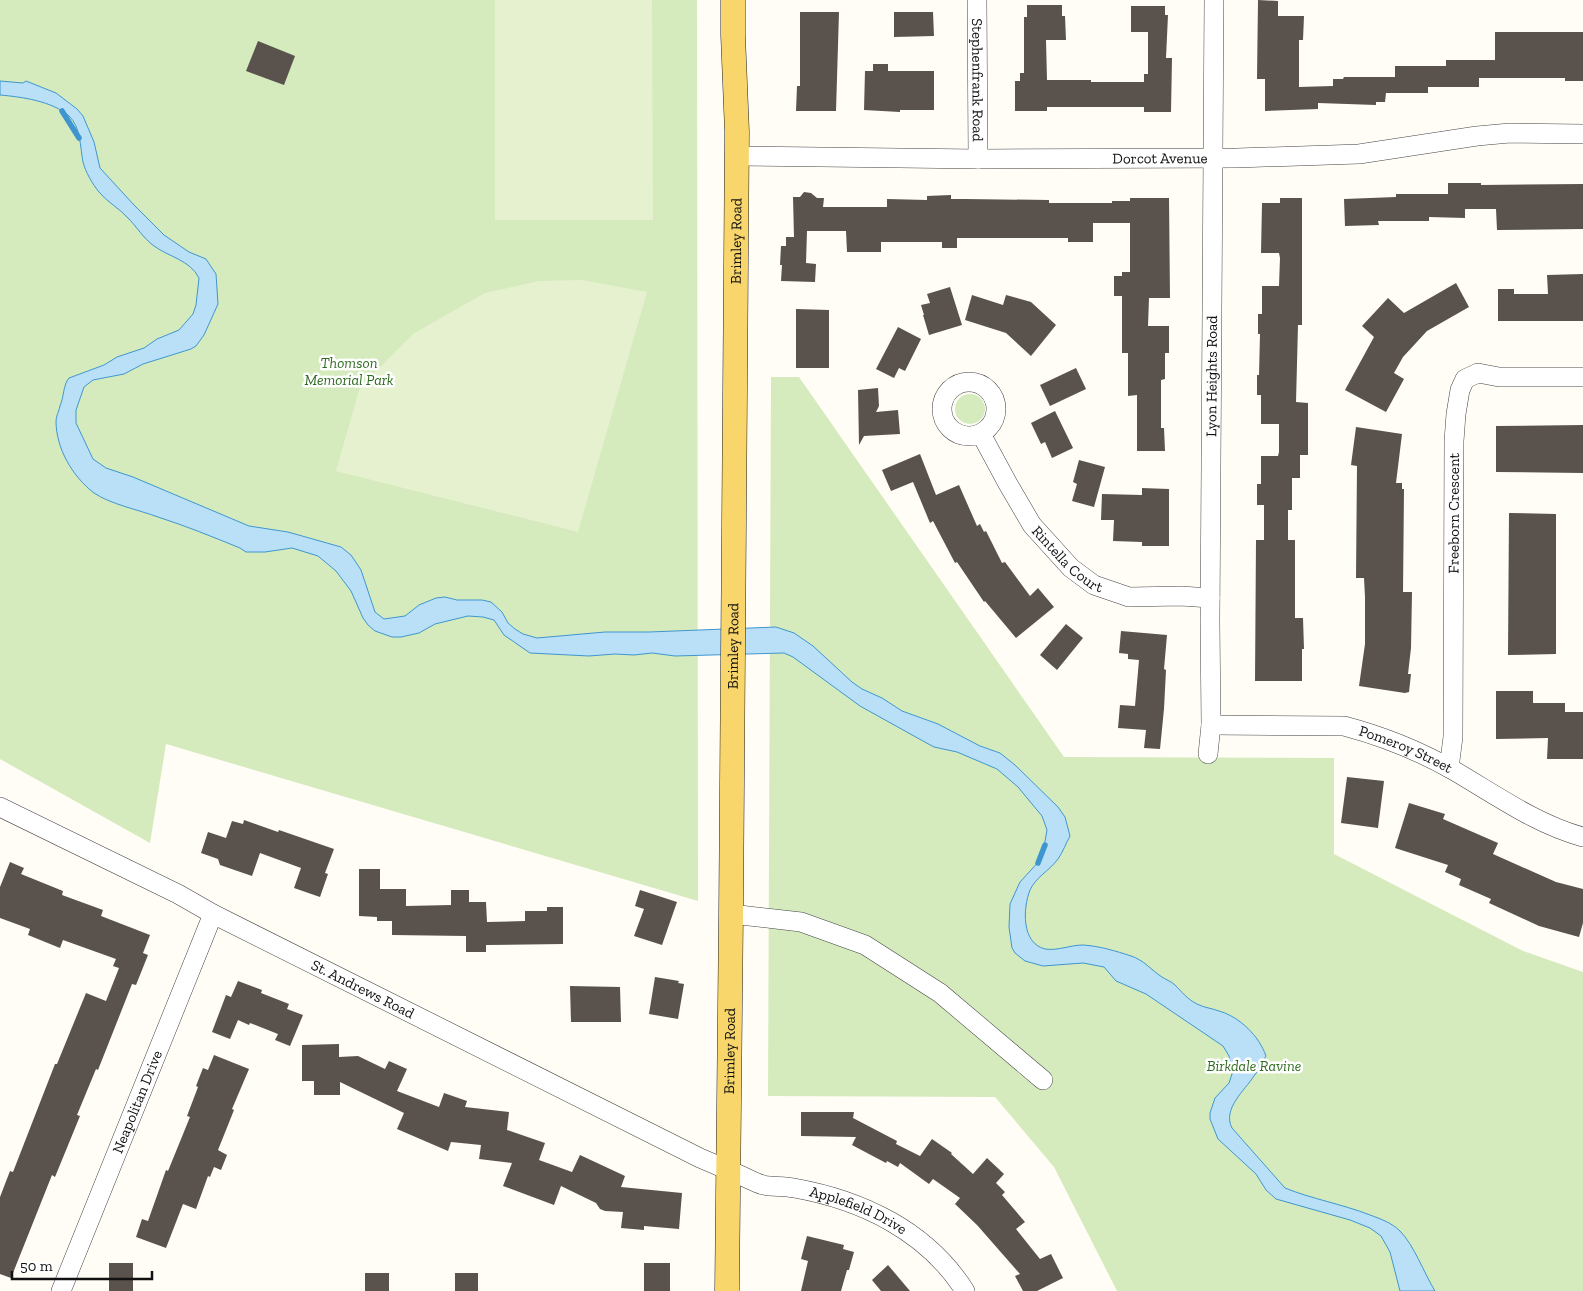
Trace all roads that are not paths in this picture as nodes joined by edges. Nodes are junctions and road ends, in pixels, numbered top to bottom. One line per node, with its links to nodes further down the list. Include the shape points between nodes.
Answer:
1 (733, 0): 5 (main road, Brimley Road)
2 (977, 0): 7 (street, Stephenfrank Road)
3 (1214, 0): 6 (street, Lyon Heights Road)
4 (1583, 134): 6 (street, Dorcot Avenue, via 1502,134 1359,154)
5 (736, 156): 7 (street, Dorcot Avenue); 17 (main road, Brimley Road)
6 (1213, 158): 7 (street, Dorcot Avenue); 10 (street, Lyon Heights Road)
7 (978, 159)
8 (1583, 377): 13 (street, Freeborn Crescent, via 1499,377 1478,373 1465,379 1460,390 1454,441 1453,737)
9 (981, 434): 10 (street, Rintella Court, via 1032,525 1071,568 1094,585 1129,597)
10 (1210, 598): 11 (street, Lyon Heights Road)
11 (1211, 725): 12 (street, Lyon Heights Road); 13 (street, Pomeroy Street, via 1344,726 1405,745)
12 (1208, 754)
13 (1449, 768): 15 (street, Pomeroy Street, via 1529,814)
14 (0, 806): 16 (street, St. Andrews Road)
15 (1583, 837)
16 (213, 914): 19 (street, St. Andrews Road); 20 (street, Neapolitan Drive)
17 (731, 914): 18 (street, via 801,922 865,945 940,993); 19 (main road, Brimley Road)
18 (1043, 1080)
19 (728, 1170): 21 (main road, Brimley Road); 22 (street, Applefield Drive, via 763,1185 792,1187 868,1209 923,1242)
20 (61, 1291)
21 (727, 1291)
22 (965, 1291)

